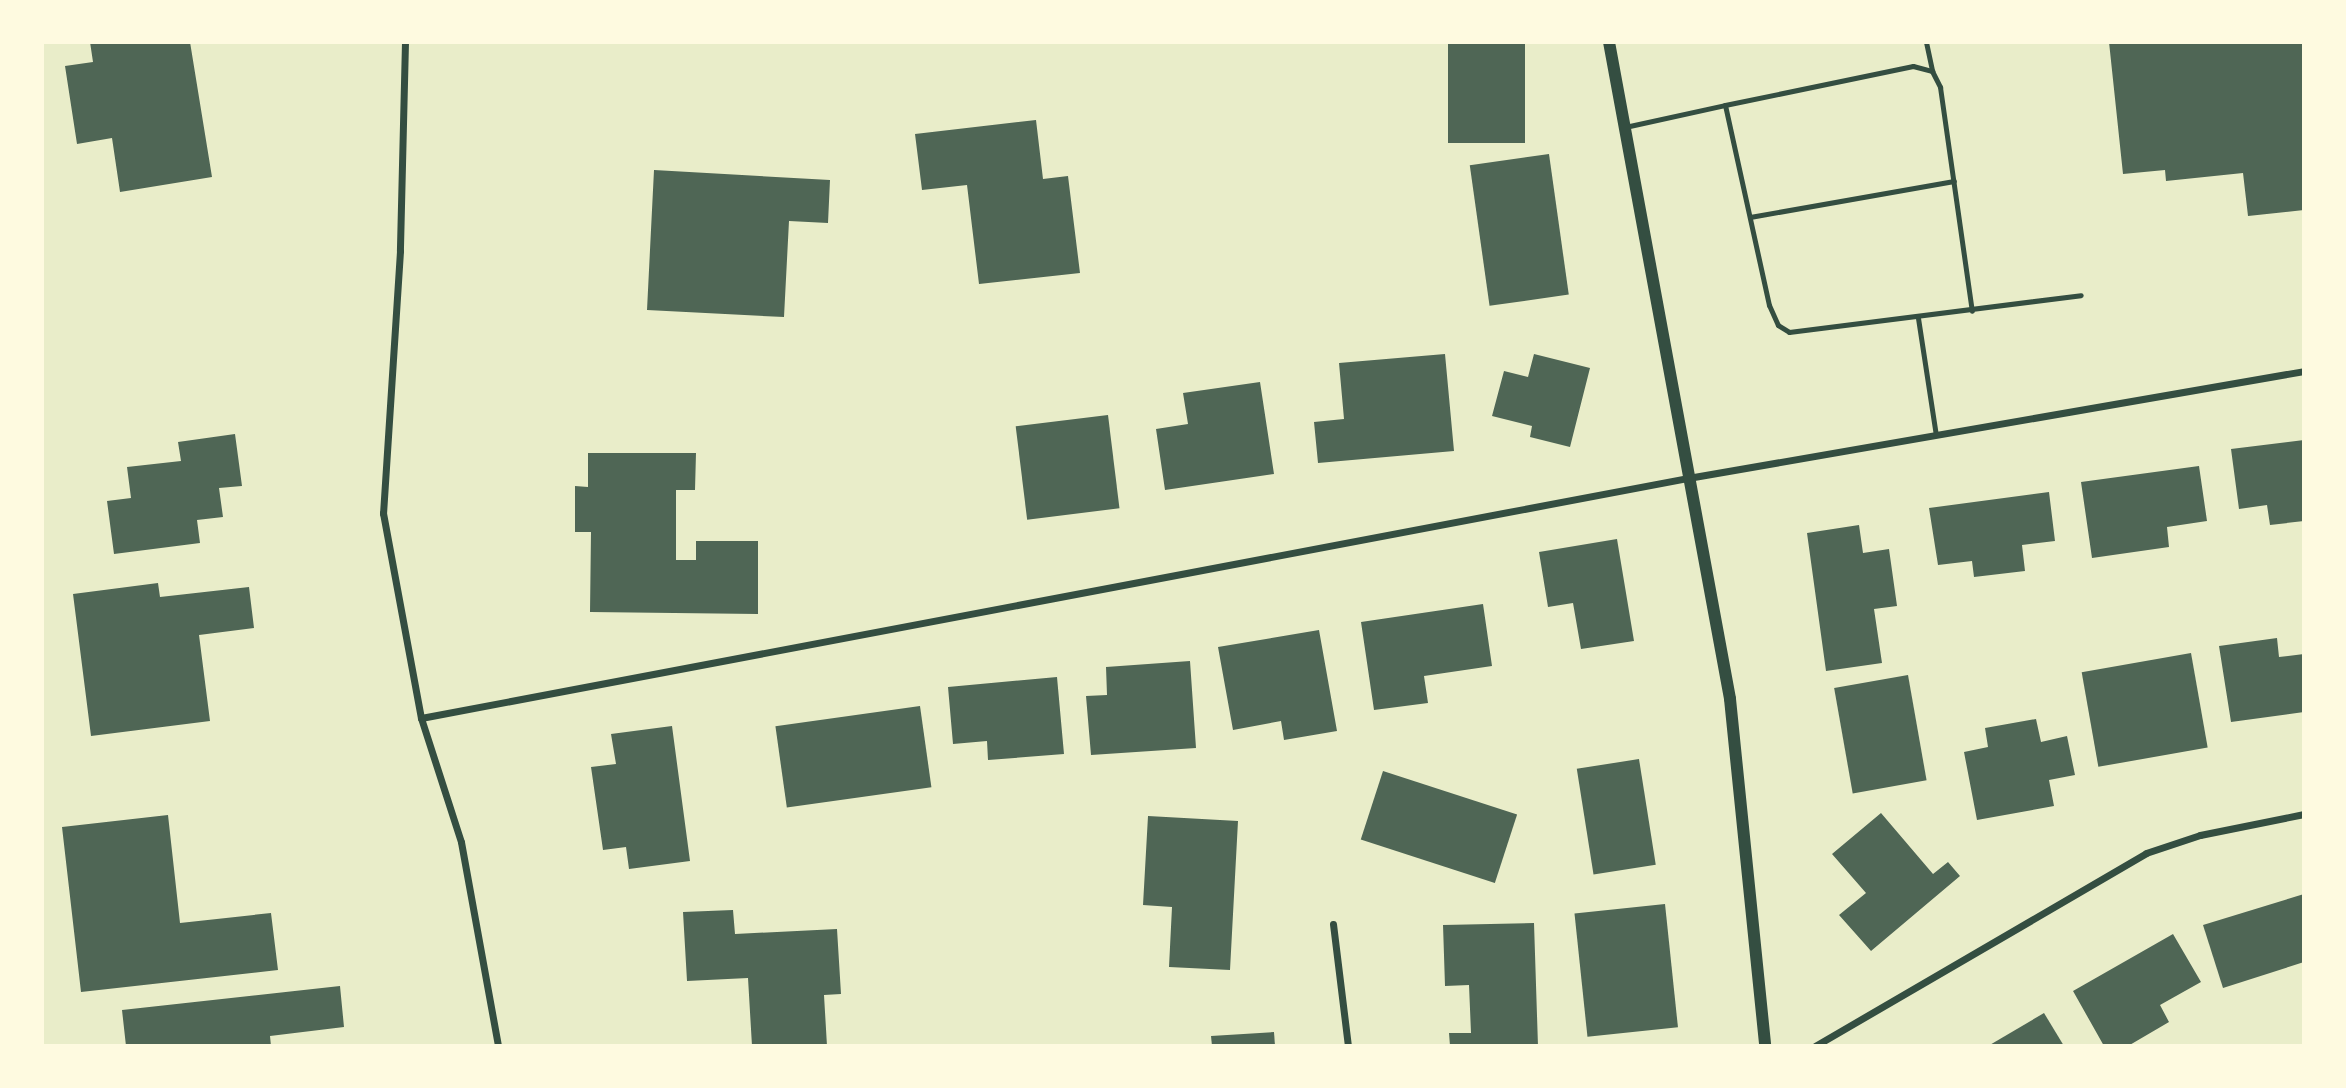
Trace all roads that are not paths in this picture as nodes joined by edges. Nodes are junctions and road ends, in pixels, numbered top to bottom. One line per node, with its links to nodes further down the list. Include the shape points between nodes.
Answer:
1 (405, 42): 15 (street, via 400,251 383,513)
2 (1609, 42): 6 (street)
3 (1926, 42): 4 (lane)
4 (1931, 71): 5 (lane, via 1913,66); 7 (lane, via 1940,87)
5 (1725, 105): 6 (lane); 8 (lane)
6 (1625, 127): 14 (street)
7 (1954, 181): 8 (lane); 10 (lane)
8 (1749, 217): 11 (lane, via 1778,326 1798,334)
9 (2081, 295): 10 (lane)
10 (1972, 310): 11 (lane)
11 (1918, 318): 13 (lane)
12 (2304, 371): 13 (street)
13 (1936, 435): 14 (street)
14 (1688, 478): 15 (street); 20 (street, via 1730,699)
15 (421, 718): 18 (street, via 461,842)
16 (2304, 814): 21 (street, via 2200,835 2146,853)
17 (1333, 924): 19 (street)
18 (498, 1046)
19 (1348, 1046)
20 (1765, 1046)
21 (1815, 1046)

